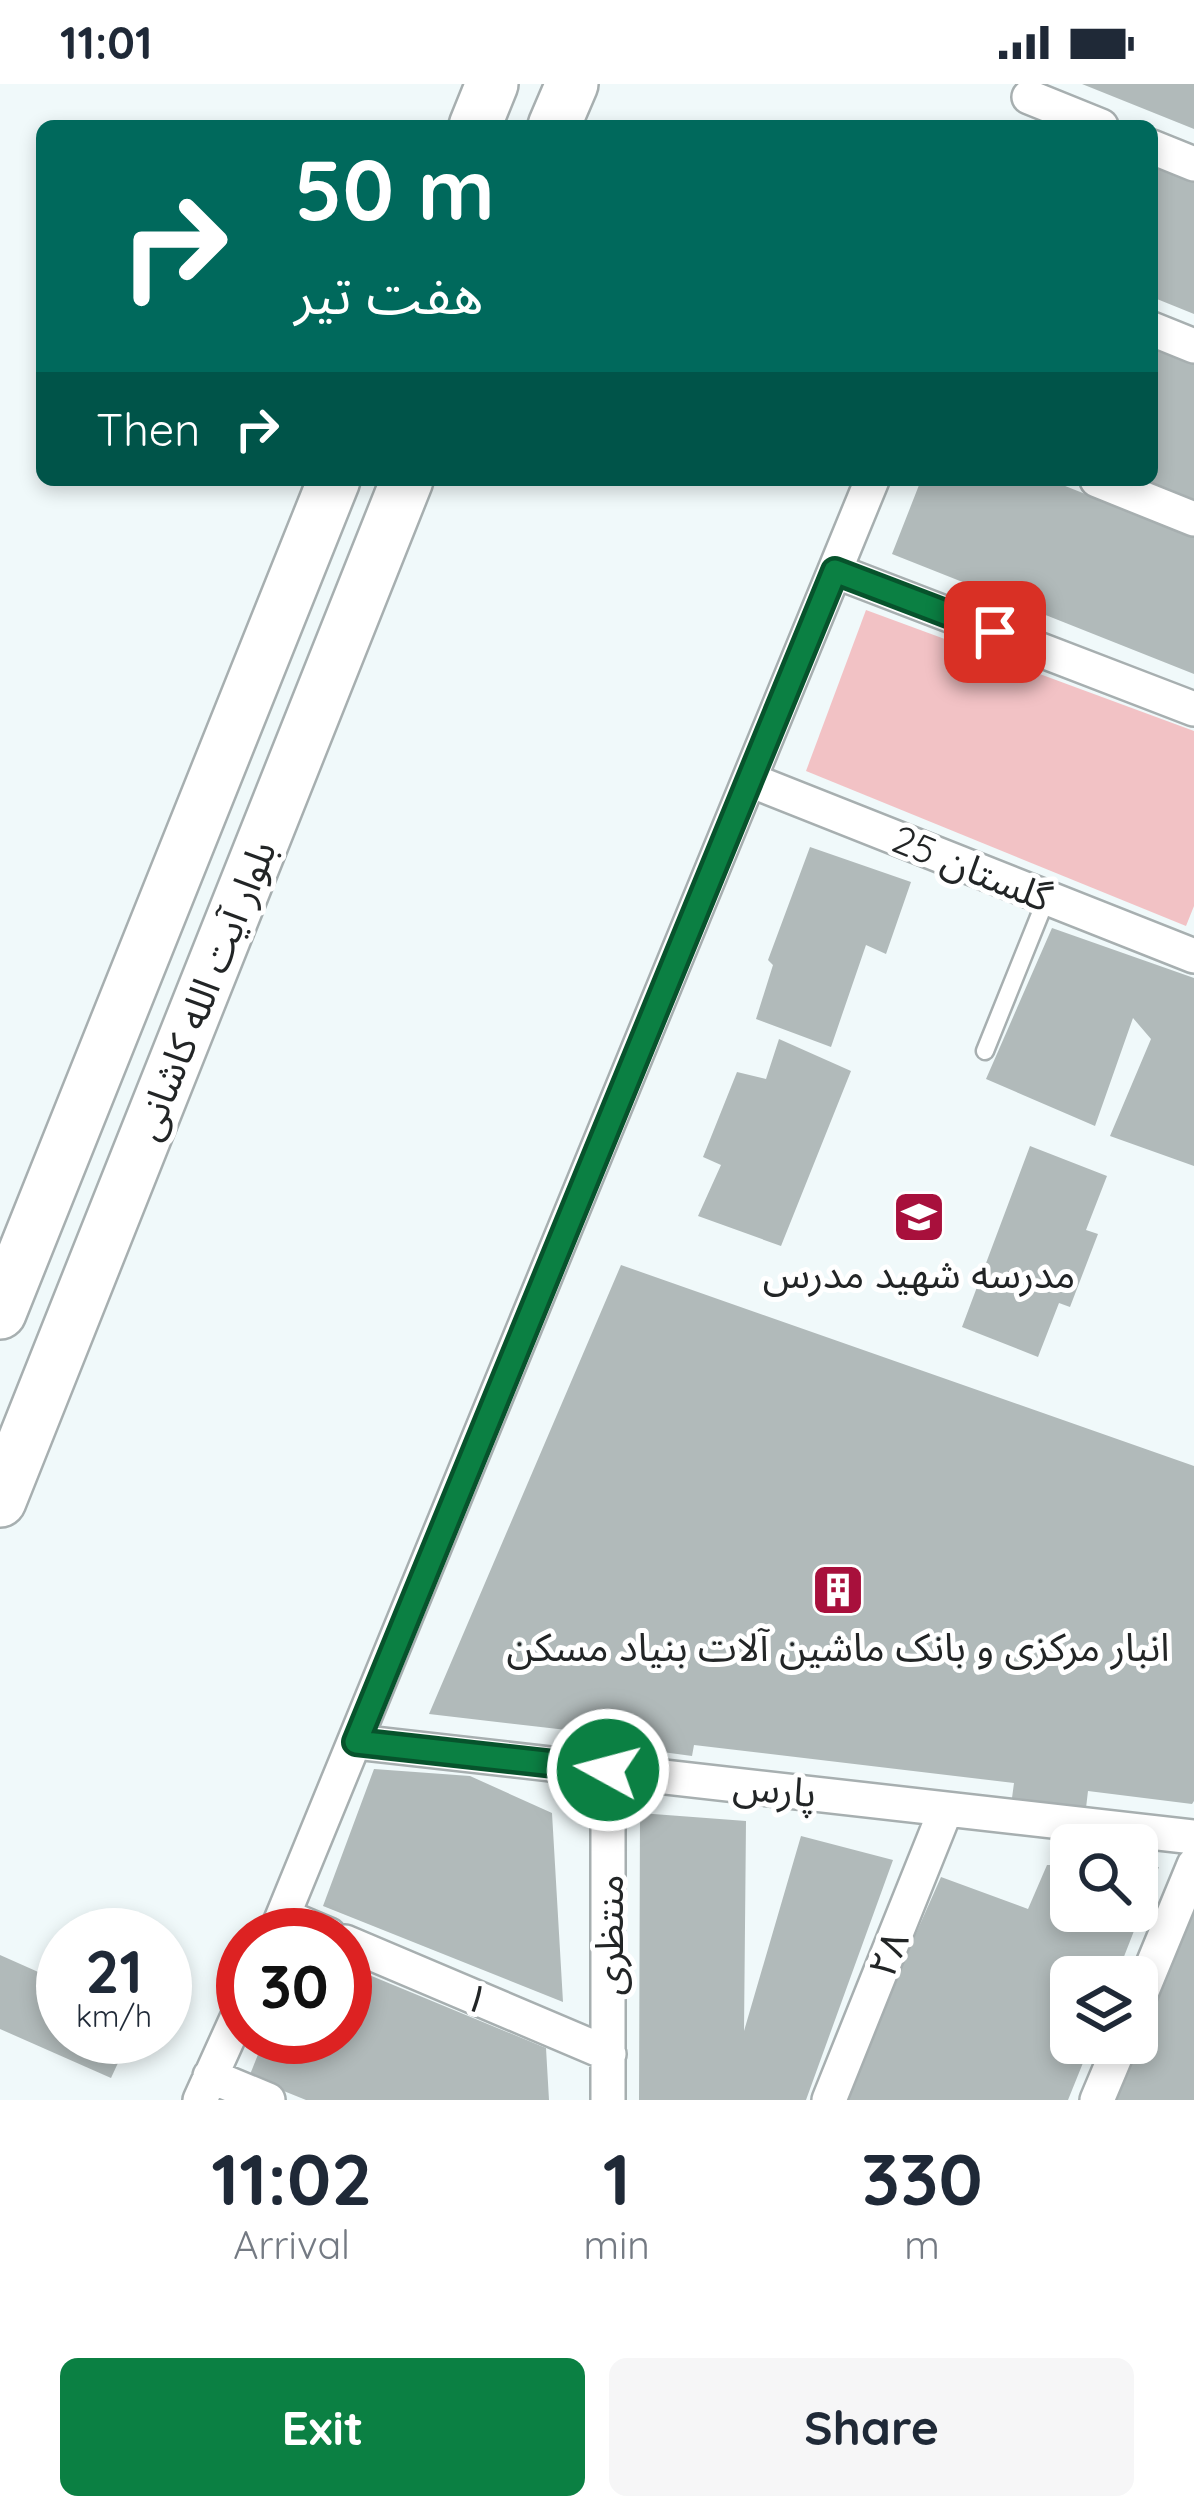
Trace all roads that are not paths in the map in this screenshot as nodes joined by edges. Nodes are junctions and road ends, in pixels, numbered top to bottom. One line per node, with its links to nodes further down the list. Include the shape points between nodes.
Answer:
1 (492, 84): 4 (main road)
2 (572, 84): 5 (main road)
3 (1027, 102): 6 (street)
4 (477, 120)
5 (557, 120)
6 (1082, 120)
7 (1158, 149): 8 (street)
8 (1194, 164)
9 (1158, 331): 10 (street)
10 (1194, 346)
11 (332, 486): 22 (main road, بلوار آیت الله کاشانی)
12 (405, 486): 23 (main road, بلوار آیت الله کاشانی)
13 (870, 486): 16 (street)
14 (1112, 486): 15 (street)
15 (1194, 519)
16 (835, 571): 17 (street); 18 (street)
17 (1194, 709)
18 (750, 780): 19 (street, گلستان 25); 24 (street)
19 (1047, 897): 20 (street, گلستان 25); 21 (lane)
20 (1194, 956)
21 (985, 1051)
22 (0, 1313)
23 (0, 1501)
24 (356, 1742): 25 (street, پارس); 29 (street)
25 (608, 1770): 26 (street, پارس); 32 (street, منتظری)
26 (946, 1809): 27 (street, پارس); 37 (street, ۲۸)
27 (1194, 1837)
28 (1194, 1865): 31 (street)
29 (287, 1908)
30 (372, 1953): 32 (street, ۱)
31 (1156, 1956)
32 (609, 2054): 36 (street, منتظری)
33 (1112, 2064): 38 (street)
34 (205, 2088): 35 (street)
35 (268, 2100)
36 (608, 2100)
37 (829, 2100)
38 (1097, 2100)

